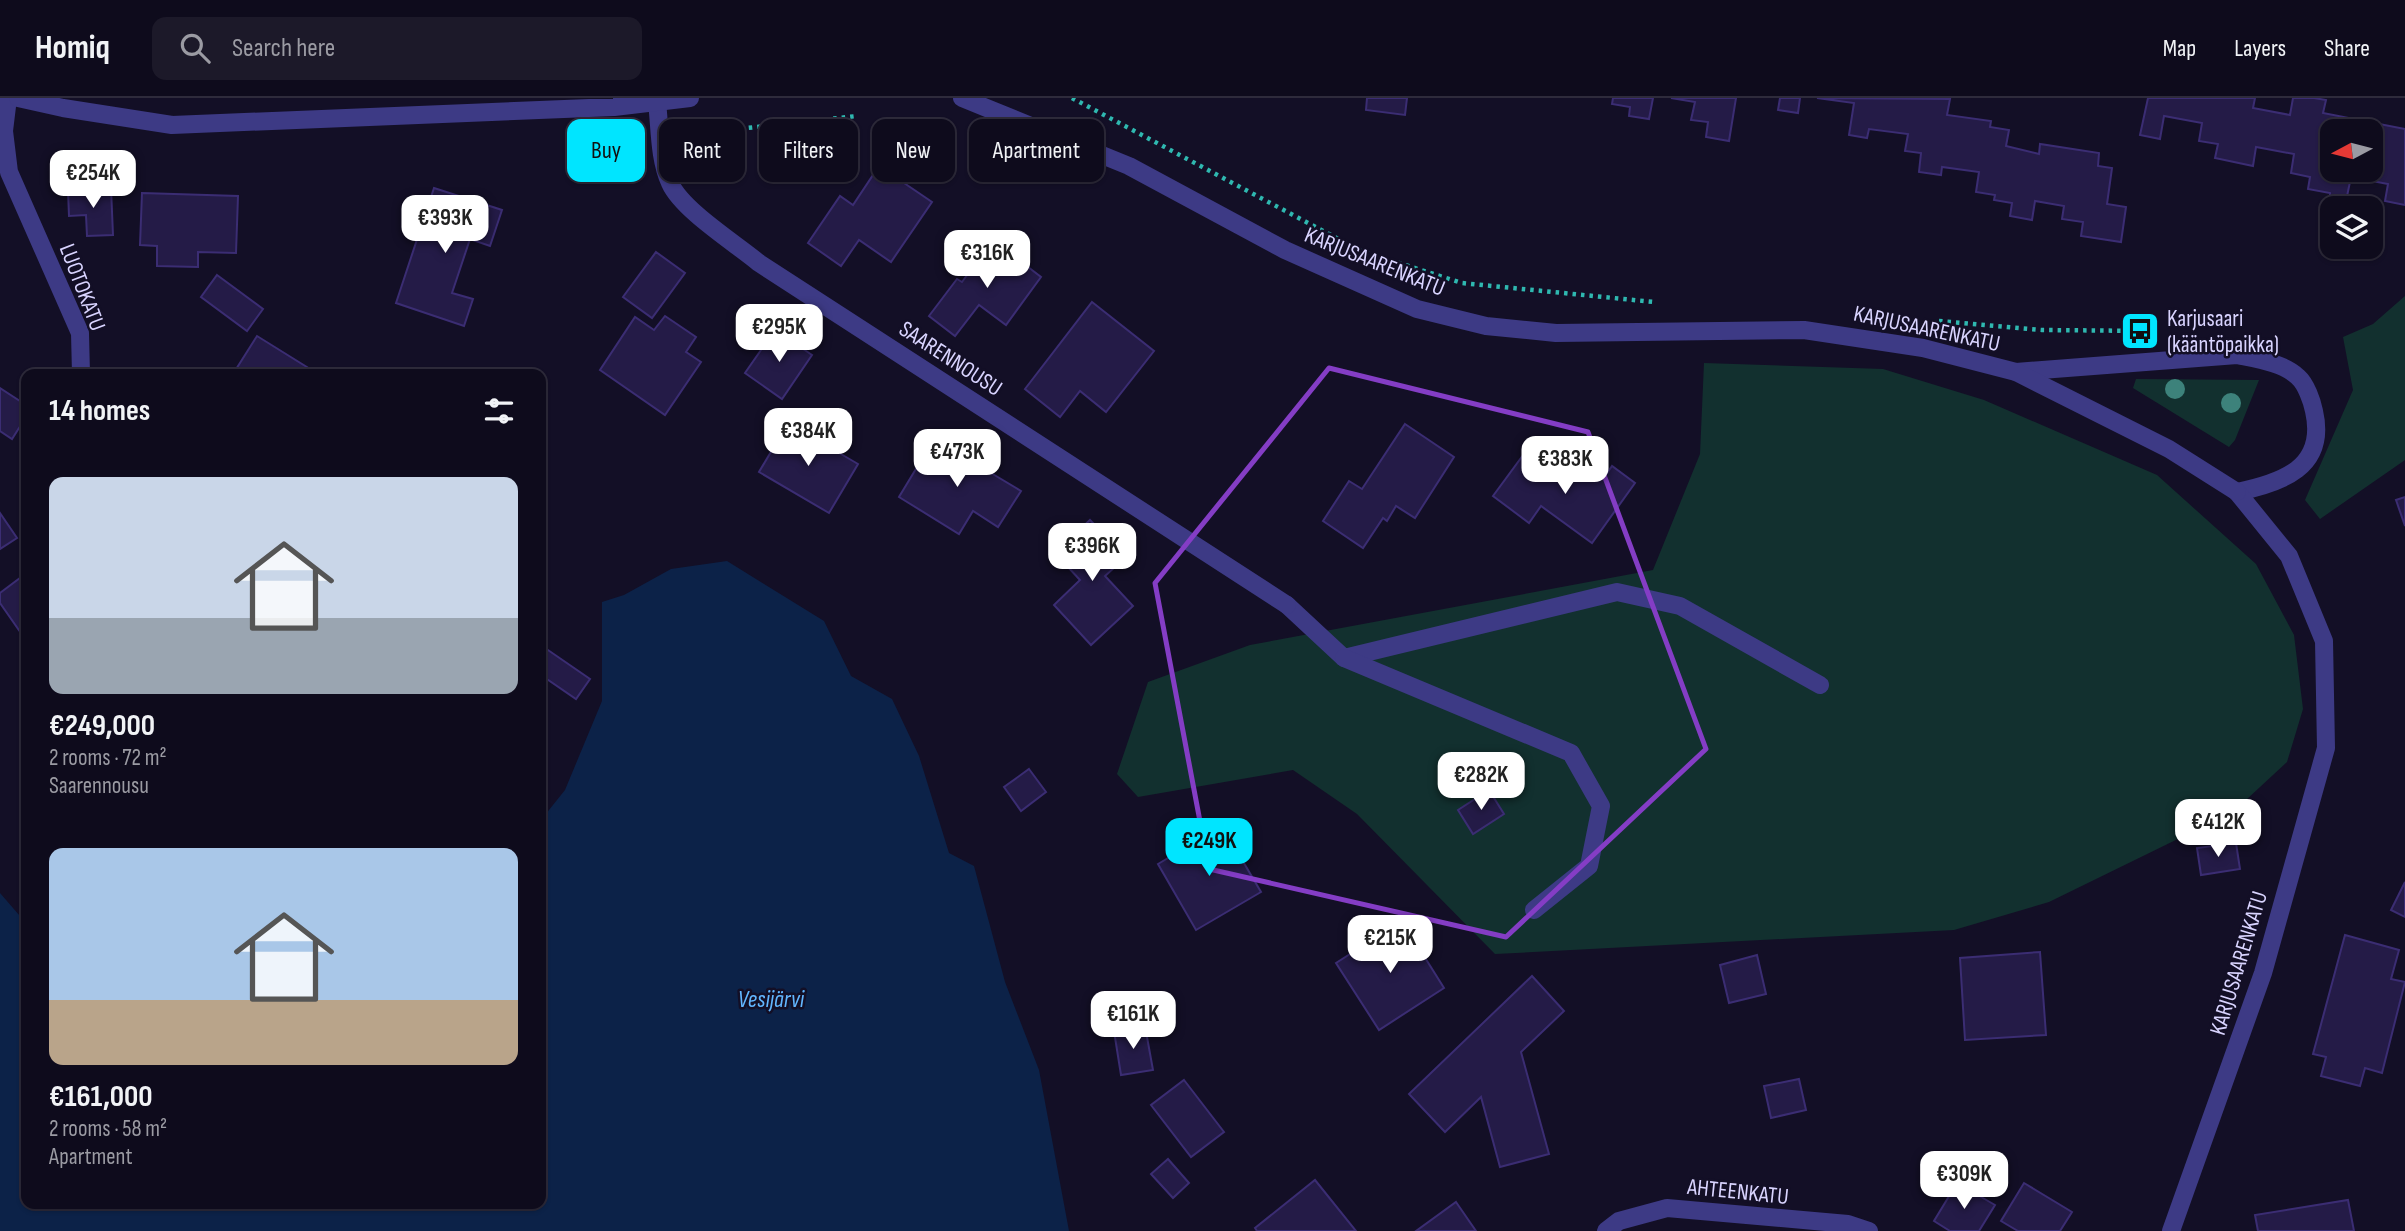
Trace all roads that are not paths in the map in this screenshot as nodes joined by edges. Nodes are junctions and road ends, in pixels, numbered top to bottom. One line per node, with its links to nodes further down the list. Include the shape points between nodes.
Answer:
1 (8, 98): 7 (street, LUOTOKATU, via 4,131 9,172 80,333)
2 (18, 98): 6 (street, via 172,125)
3 (690, 98): 5 (street)
4 (962, 98): 8 (street, KARJUSAARENKATU, via 1129,166 1285,250 1417,309 1486,326 1556,333 1804,330 1923,348)
5 (657, 102): 6 (street); 10 (street, SAARENNOUSU, via 663,160 671,185 759,263 1287,605)
6 (616, 103)
7 (81, 369)
8 (2016, 372): 9 (street, KARJUSAARENKATU, via 2169,449); 9 (street, via 2237,355 2268,361 2299,377 2317,426 2311,451 2299,470 2273,485)
9 (2236, 492): 15 (street, KARJUSAARENKATU, via 2290,555 2324,641 2326,748 2263,973)
10 (1344, 658): 11 (street, via 1617,592 1680,606); 12 (street, via 1570,752 1601,806 1589,866)
11 (1821, 685)
12 (1534, 910)
13 (1606, 1231): 14 (street, AHTEENKATU, via 1619,1221 1667,1208 1848,1224)
14 (1869, 1231)
15 (2171, 1231)

